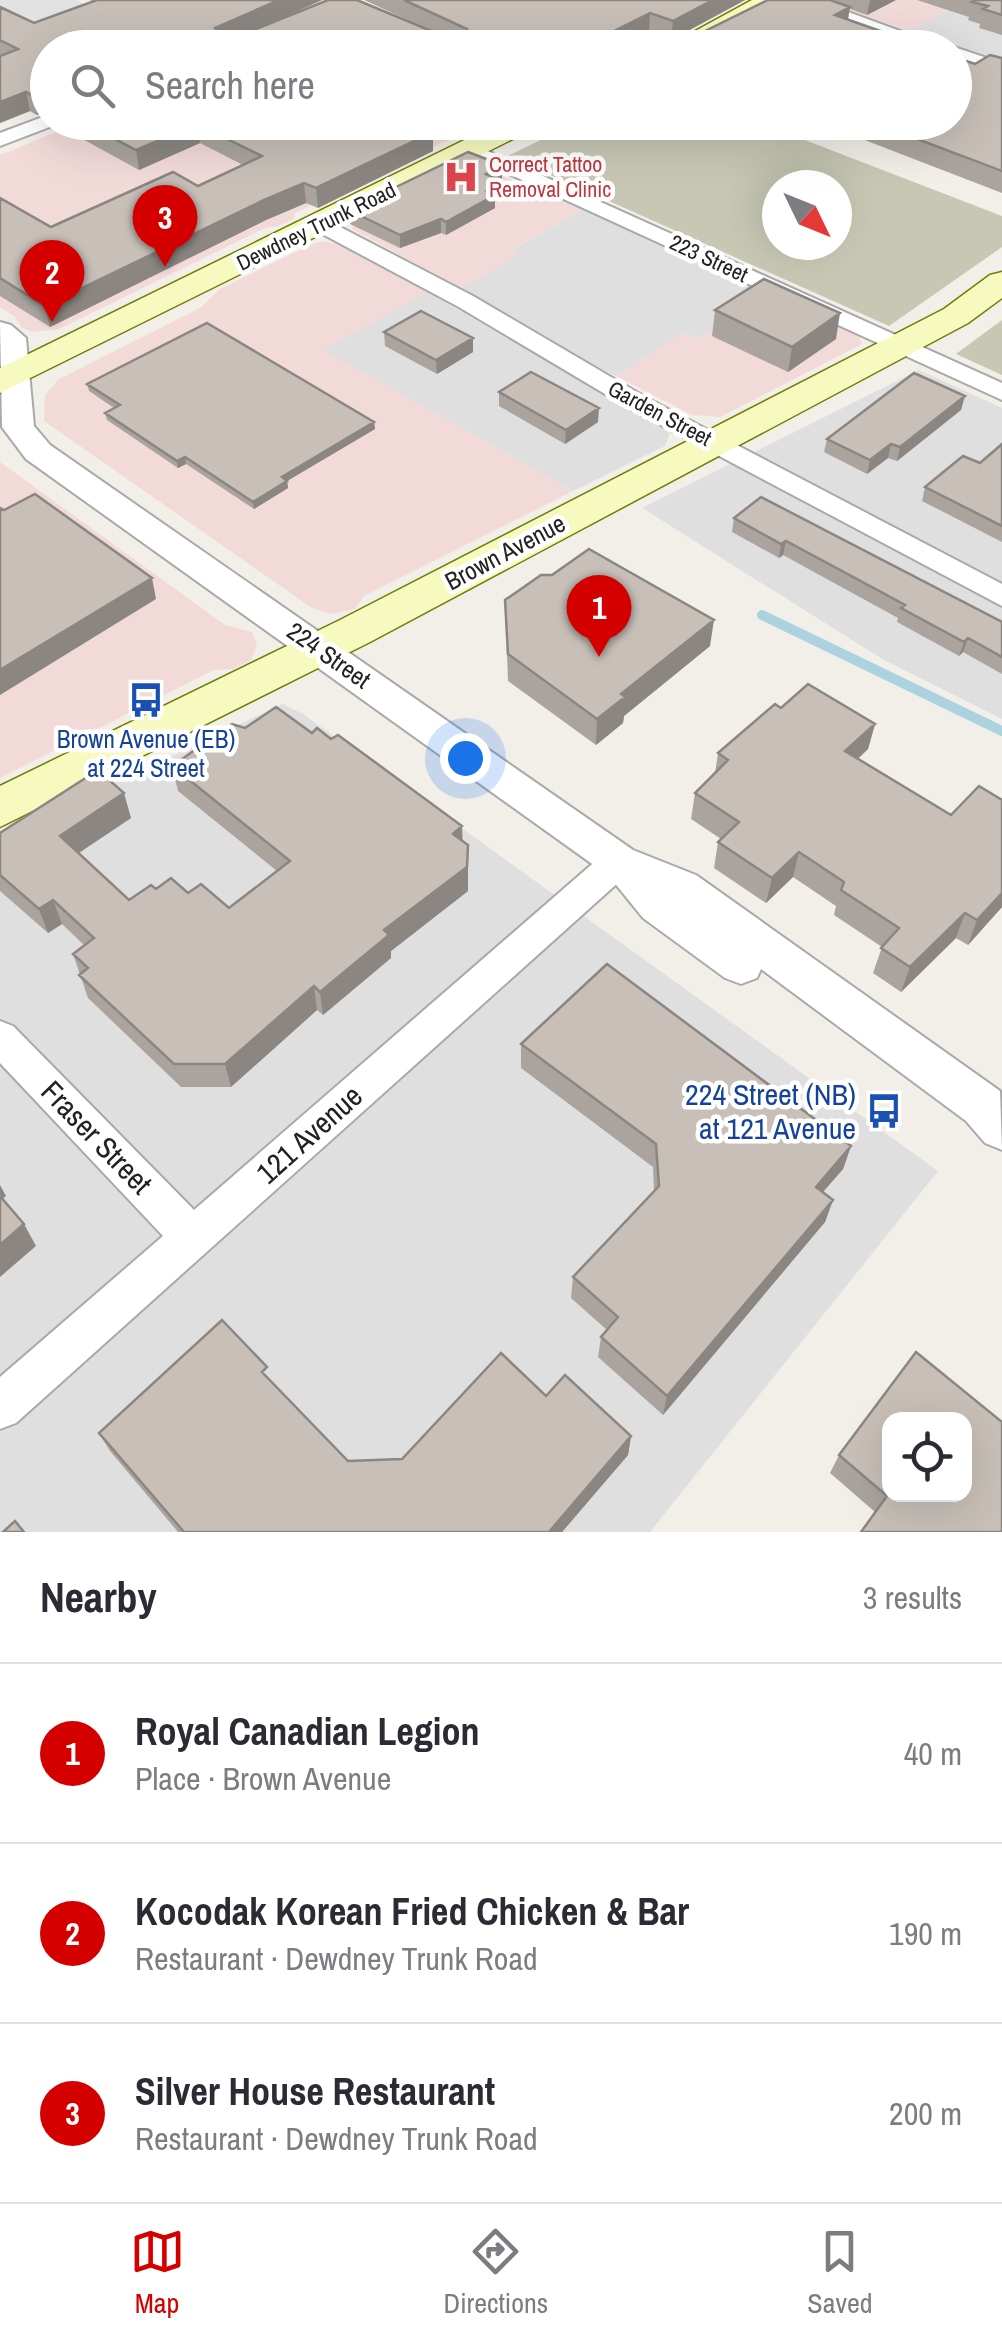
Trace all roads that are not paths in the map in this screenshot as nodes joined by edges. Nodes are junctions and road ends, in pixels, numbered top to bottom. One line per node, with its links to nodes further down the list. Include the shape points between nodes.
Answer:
1 (772, 0): 3 (main road)
2 (798, 0): 4 (street)
3 (713, 30)
4 (886, 30)
5 (972, 59): 6 (street)
6 (1002, 69)
7 (30, 128): 8 (street)
8 (0, 140)
9 (490, 140): 10 (main road, Dewdney Trunk Road)
10 (470, 150): 11 (main road, Dewdney Trunk Road); 14 (street, 223 Street)
11 (320, 224): 15 (main road, Dewdney Trunk Road); 17 (street, Garden Street)
12 (1002, 282): 14 (main road, Brown Avenue)
13 (0, 331): 15 (street, 224 Street, via 11,338)
14 (900, 345): 16 (street, 223 Street); 17 (main road, Brown Avenue)
15 (8, 378): 19 (street, 224 Street, via 18,428)
16 (1002, 392)
17 (714, 441): 20 (street, Garden Street); 21 (main road, Brown Avenue)
18 (0, 445): 19 (street, 224 Street)
19 (38, 452): 21 (street, 224 Street)
20 (1002, 596)
21 (320, 648): 22 (main road, Brown Avenue); 23 (street, 224 Street)
22 (0, 808)
23 (618, 862): 25 (street, 224 Street, via 680,888 983,1106); 26 (street, 224 Street, via 658,906 984,1139); 27 (street, 121 Avenue)
24 (0, 1037): 27 (street, Fraser Street)
25 (1002, 1128)
26 (1002, 1144)
27 (193, 1238): 28 (street, 121 Avenue)
28 (0, 1407)

